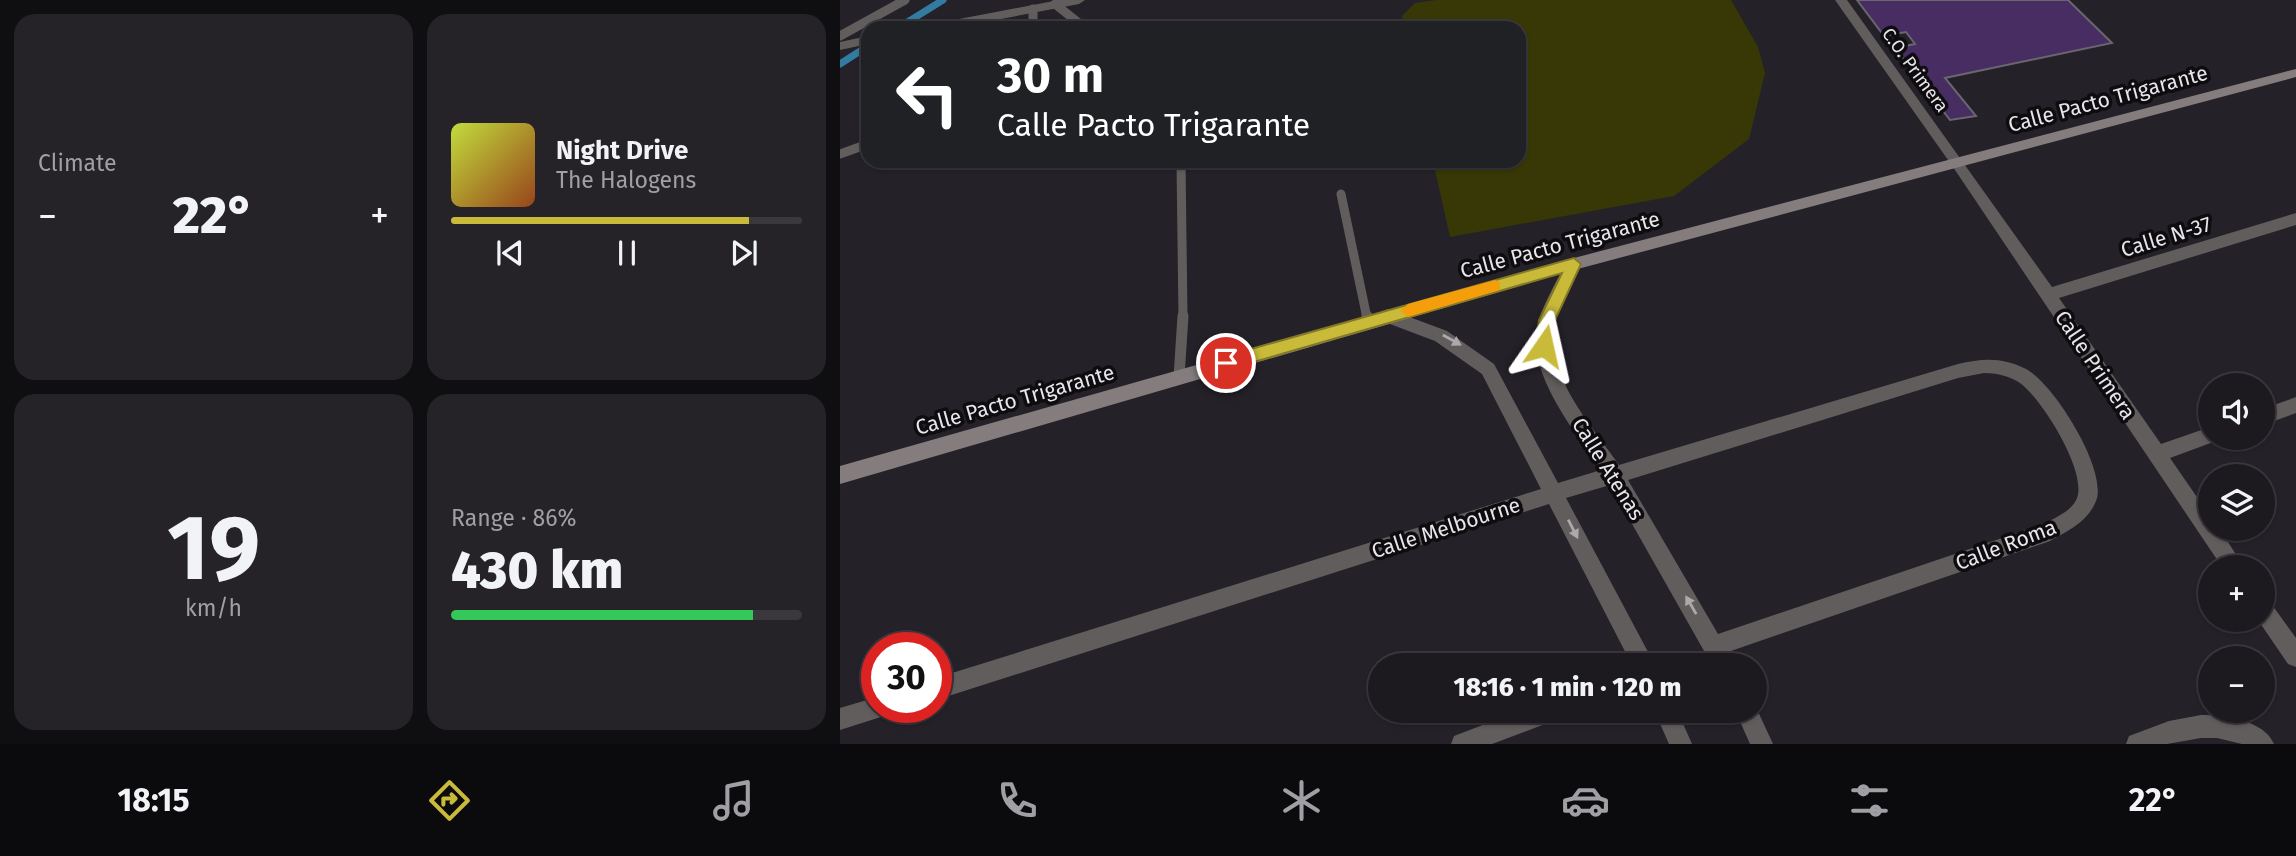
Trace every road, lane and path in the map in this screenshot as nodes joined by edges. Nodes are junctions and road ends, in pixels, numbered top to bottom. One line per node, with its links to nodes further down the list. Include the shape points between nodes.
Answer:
1 (905, 0): 6 (lane)
2 (1079, 0): 4 (street)
3 (1841, 0): 17 (street, C.O. Primera)
4 (1055, 5): 5 (street); 9 (lane)
5 (1033, 9): 7 (street); 8 (lane)
6 (867, 21)
7 (970, 21)
8 (1033, 21)
9 (1076, 21)
10 (861, 24): 11 (lane)
11 (840, 36)
12 (861, 42): 13 (street)
13 (840, 46)
14 (2296, 72): 17 (street, Calle Pacto Trigarante)
15 (861, 146): 16 (lane)
16 (840, 154)
17 (1958, 163): 21 (street, Calle Pacto Trigarante); 22 (street, Calle Primera)
18 (1181, 168): 26 (lane)
19 (1341, 194): 24 (lane)
20 (2296, 219): 22 (street, Calle N-37)
21 (1574, 264): 23 (street, Calle Pacto Trigarante); 32 (street, Calle Atenas, via 1547,320 1544,346 1555,385)
22 (2048, 295): 30 (street, Calle Primera)
23 (1388, 316): 24 (street, Calle Pacto Trigarante); 33 (street, one-way to 33, via 1462,345 1488,369)
24 (1368, 322): 26 (street, Calle Pacto Trigarante)
25 (1958, 371): 32 (street, Calle Melbourne); 36 (street, Calle Roma, via 1986,365 2008,368 2038,390 2086,472 2088,496 2077,516 2043,534)
26 (1179, 377): 31 (street, Calle Pacto Trigarante)
27 (2296, 405): 28 (street)
28 (2275, 413)
29 (2198, 439): 30 (street)
30 (2155, 455): 34 (street, Calle Primera)
31 (840, 475)
32 (1615, 475): 33 (street, Calle Melbourne); 36 (street, Calle Atenas, one-way to 32)
33 (1555, 493): 37 (street, one-way to 37); 40 (street, Calle Melbourne)
34 (2226, 555)
35 (2275, 625): 39 (street)
36 (1715, 646): 38 (street, Calle Atenas)
37 (1638, 653)
38 (1718, 653)
39 (2296, 656)
40 (952, 684)
41 (861, 713): 42 (street)
42 (840, 719)
43 (1518, 723): 46 (street)
44 (1671, 723): 47 (street)
45 (1752, 723): 48 (street)
46 (1462, 744)
47 (1681, 744)
48 (1762, 744)
49 (2137, 744): 50 (street, via 2195,726 2226,726)
50 (2263, 744)

